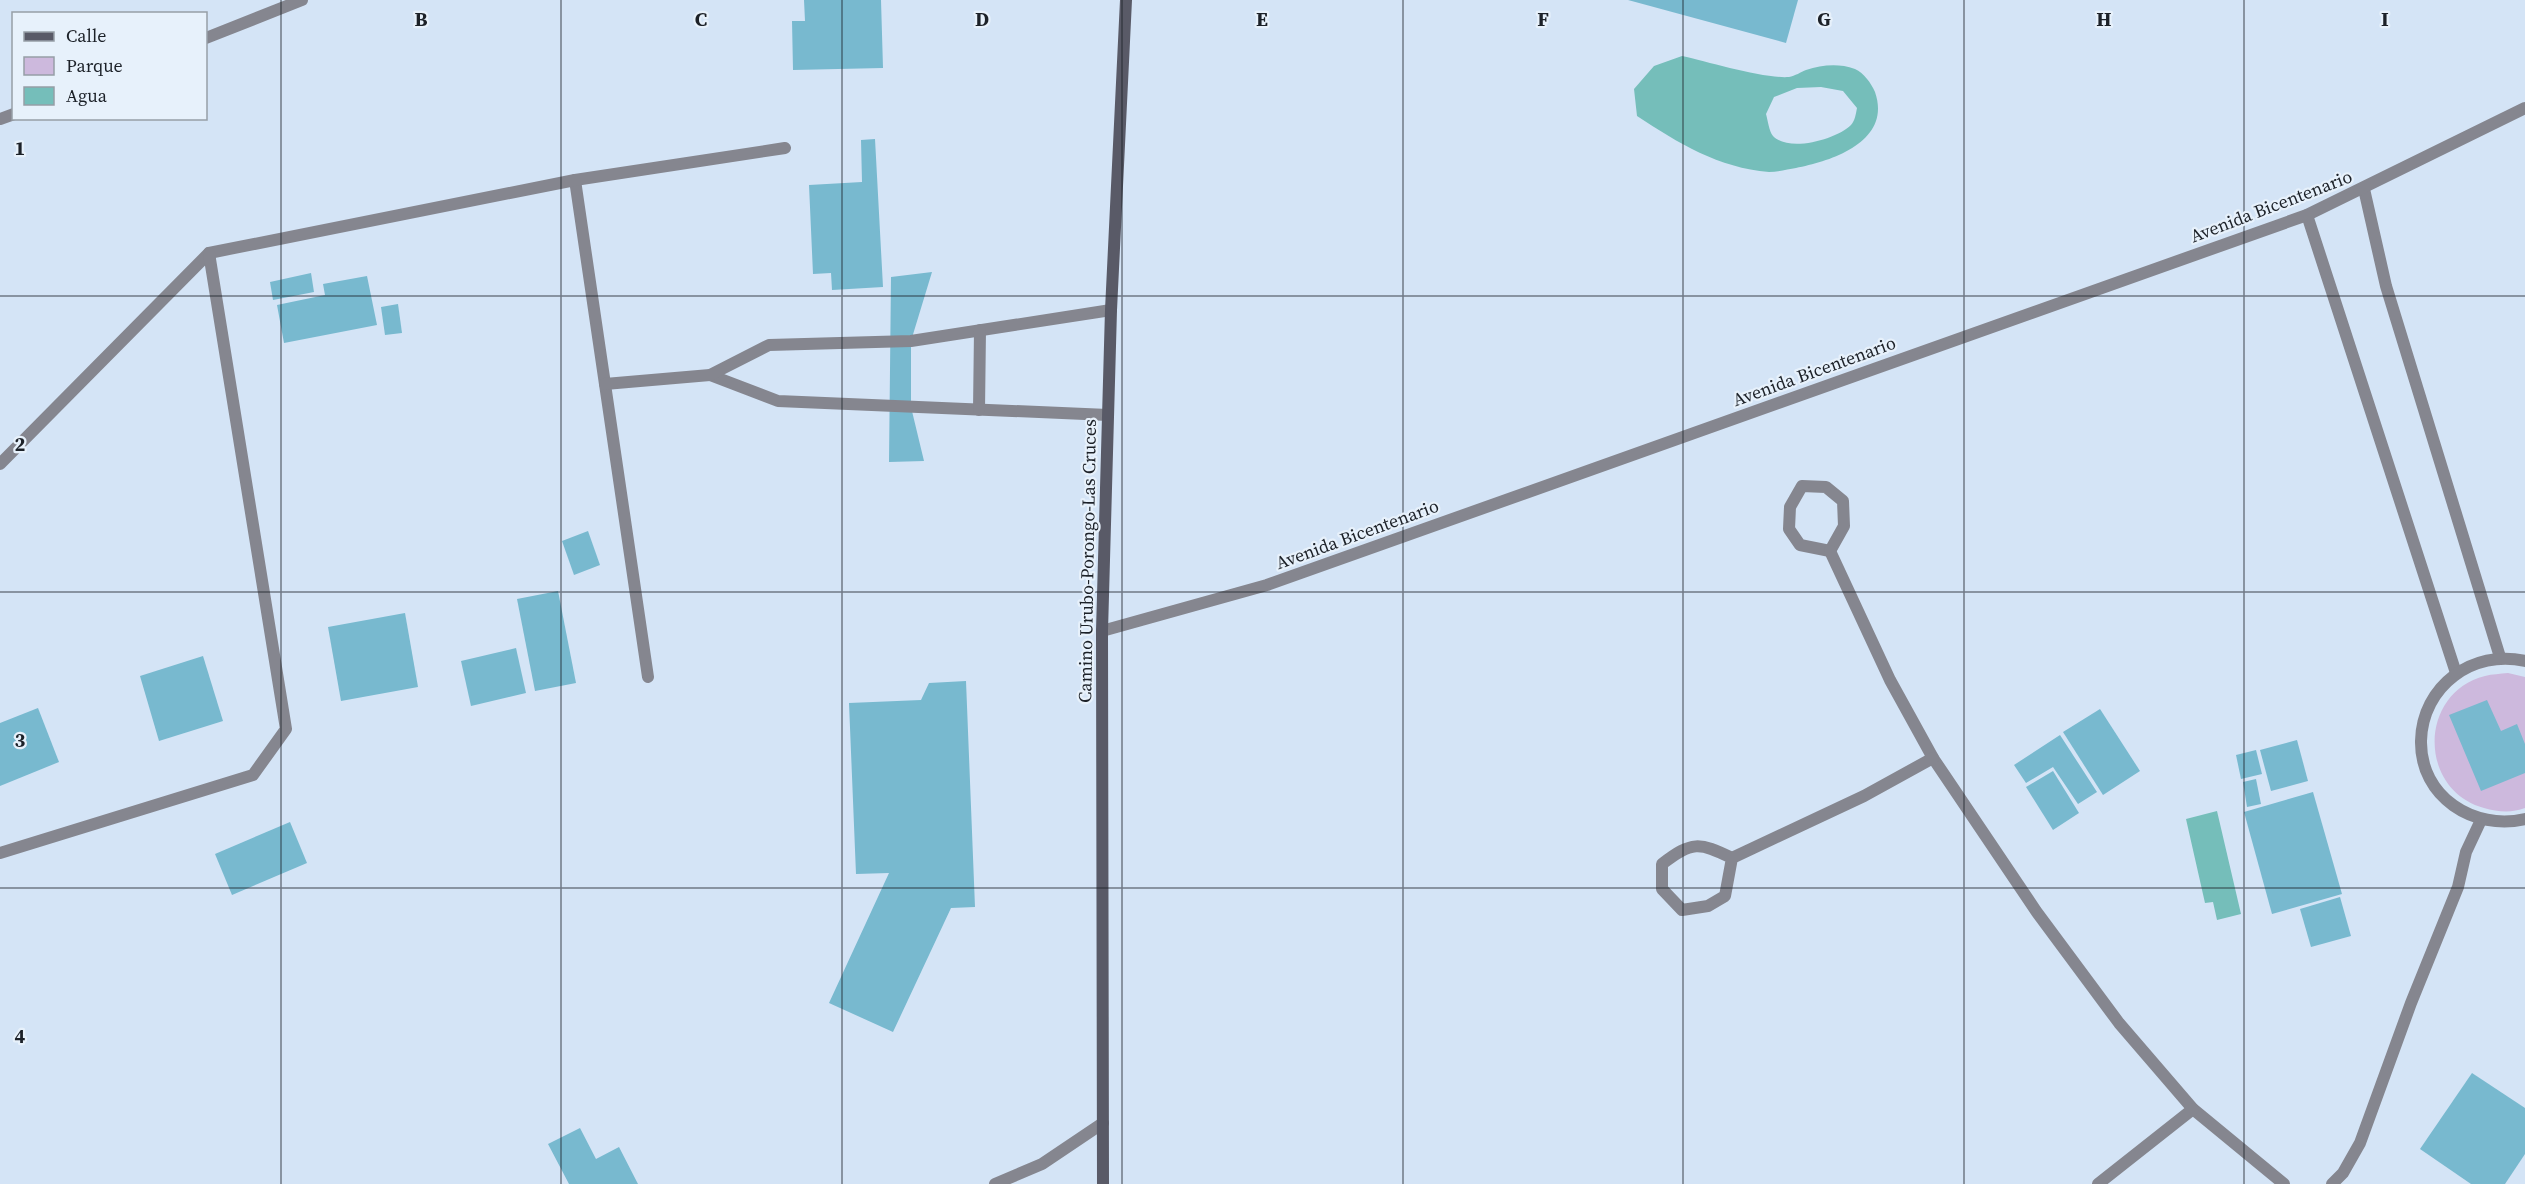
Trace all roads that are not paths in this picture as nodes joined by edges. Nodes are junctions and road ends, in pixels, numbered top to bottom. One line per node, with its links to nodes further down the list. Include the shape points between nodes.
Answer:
1 (302, 0): 3 (street)
2 (1126, 0): 10 (main road, Camino Urubo-Porongo-Las Cruces)
3 (207, 38)
4 (2525, 108): 7 (street, Avenida Bicentenario)
5 (784, 148): 6 (street)
6 (575, 180): 9 (street); 13 (street)
7 (2364, 189): 8 (street, Avenida Bicentenario); 19 (street, via 2386,286)
8 (2307, 215): 18 (street, Avenida Bicentenario, via 1267,585); 21 (street)
9 (209, 253): 16 (street); 26 (street, via 286,729 253,775)
10 (1111, 310): 11 (street); 15 (main road, Camino Urubo-Porongo-Las Cruces)
11 (980, 330): 12 (street, via 911,341 769,345); 14 (street)
12 (711, 375): 13 (street); 14 (street, via 778,401)
13 (605, 384): 22 (street)
14 (979, 410): 15 (street)
15 (1108, 415): 18 (main road, Camino Urubo-Porongo-Las Cruces)
16 (0, 464)
17 (1830, 551): 17 (street, via 1800,545 1789,529 1790,507 1802,486 1826,487 1844,501 1844,526); 23 (street, via 1890,680)
18 (1101, 631): 29 (main road, Camino Urubo-Porongo-Las Cruces)
19 (2500, 657): 20 (street); 21 (street, via 2477,662)
20 (2525, 660)
21 (2456, 673): 25 (street, via 2437,692 2425,715 2421,741 2425,767 2437,791 2457,809)
22 (648, 676)
23 (1933, 758): 27 (street, via 1864,796); 28 (street, via 2036,911 2119,1023)
24 (2525, 819): 25 (street, via 2508,823)
25 (2481, 820): 34 (street, via 2360,1143)
26 (0, 853)
27 (1732, 858): 27 (street, via 1725,896 1708,906 1682,910 1662,889 1662,864 1684,847 1708,847)
28 (2193, 1109): 32 (street); 33 (street)
29 (1103, 1123): 30 (street, via 1042,1164); 31 (main road, Camino Urubo-Porongo-Las Cruces)
30 (995, 1184)
31 (1103, 1184)
32 (2098, 1184)
33 (2284, 1184)
34 (2332, 1184)

